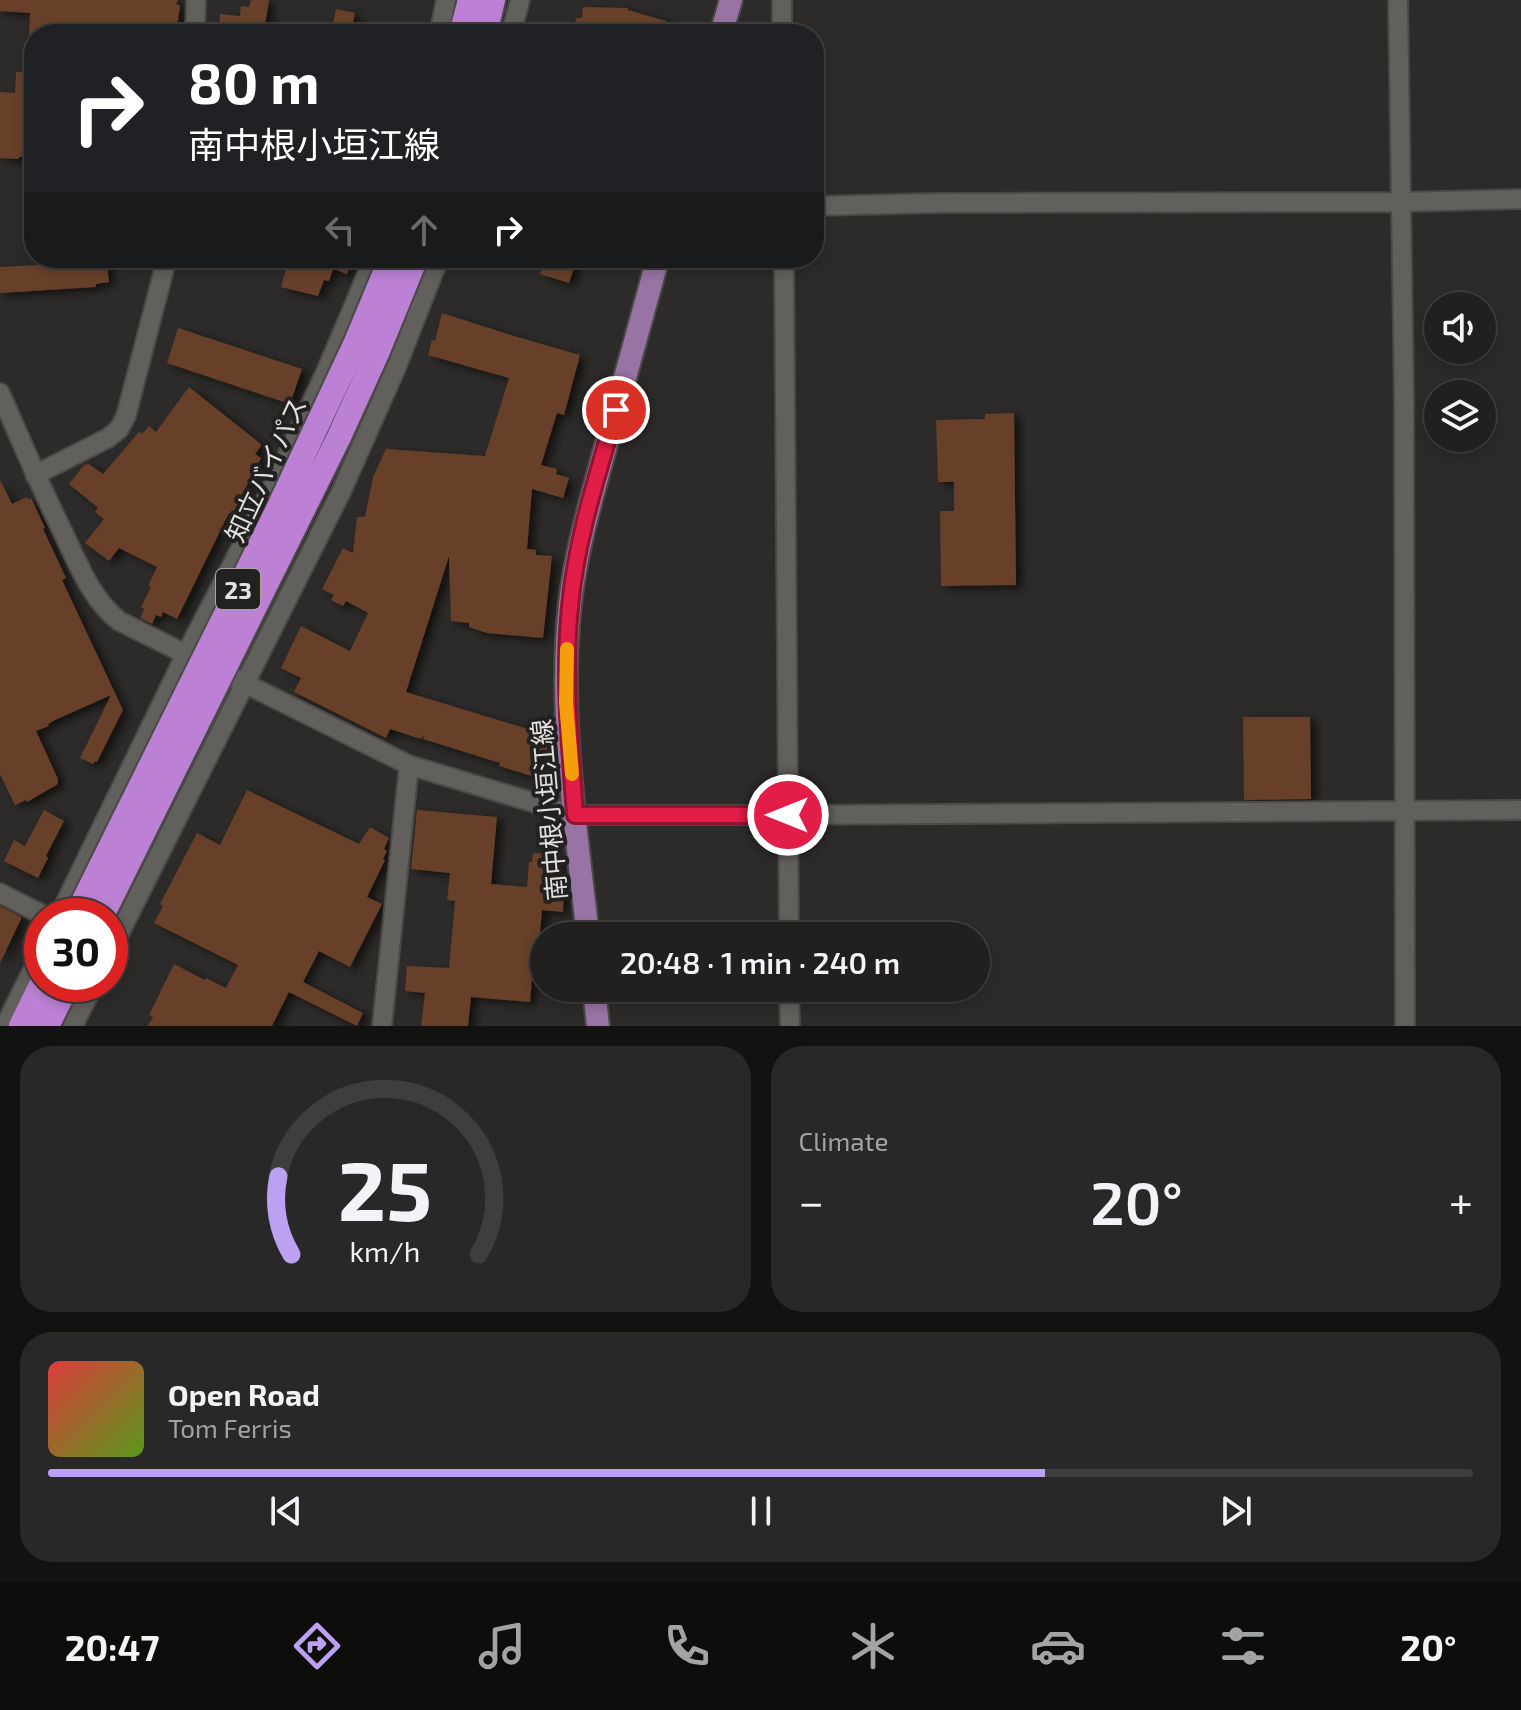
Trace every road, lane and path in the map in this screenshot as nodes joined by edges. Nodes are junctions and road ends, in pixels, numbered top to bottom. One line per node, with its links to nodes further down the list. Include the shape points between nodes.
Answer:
1 (196, 0): 8 (street)
2 (446, 0): 9 (street)
3 (520, 0): 11 (street)
4 (731, 0): 12 (main road)
5 (782, 0): 13 (street)
6 (1398, 0): 15 (street)
7 (487, 9): 10 (highway)
8 (195, 24)
9 (441, 24)
10 (471, 24)
11 (514, 24)
12 (724, 24)
13 (782, 24)
14 (1521, 199): 15 (street)
15 (1402, 202): 16 (street); 29 (street)
16 (824, 206)
17 (164, 268): 25 (street, via 119,429)
18 (370, 268): 26 (street, via 274,484)
19 (387, 268): 35 (highway, 知立バイパス / 23, bridge, via 276,513)
20 (412, 268): 36 (highway, 知立バイパス / 23, bridge, via 339,437)
21 (435, 268): 27 (street, via 341,492)
22 (655, 268): 31 (main road, 南中根小垣江線, via 575,570 566,703)
23 (784, 268): 32 (street)
24 (0, 393): 25 (street)
25 (35, 475): 26 (street, via 85,579 107,611)
26 (186, 654): 27 (street); 34 (street)
27 (245, 684): 28 (street); 38 (street)
28 (409, 765): 31 (street); 51 (street)
29 (1404, 810): 30 (street); 32 (street); 54 (street)
30 (1521, 810)
31 (575, 815): 32 (street); 39 (main road, 南中根小垣江線)
32 (788, 815): 40 (street)
33 (0, 893): 37 (street)
34 (68, 898)
35 (85, 898)
36 (111, 898)
37 (24, 905)
38 (128, 916)
39 (586, 922)
40 (789, 922)
41 (24, 987): 47 (street)
42 (33, 1002): 48 (highway)
43 (59, 1002): 49 (highway)
44 (85, 1002): 50 (street)
45 (595, 1002): 52 (main road)
46 (789, 1002): 53 (street)
47 (5, 1026)
48 (21, 1026)
49 (47, 1026)
50 (73, 1026)
51 (382, 1026)
52 (598, 1026)
53 (790, 1026)
54 (1405, 1026)

